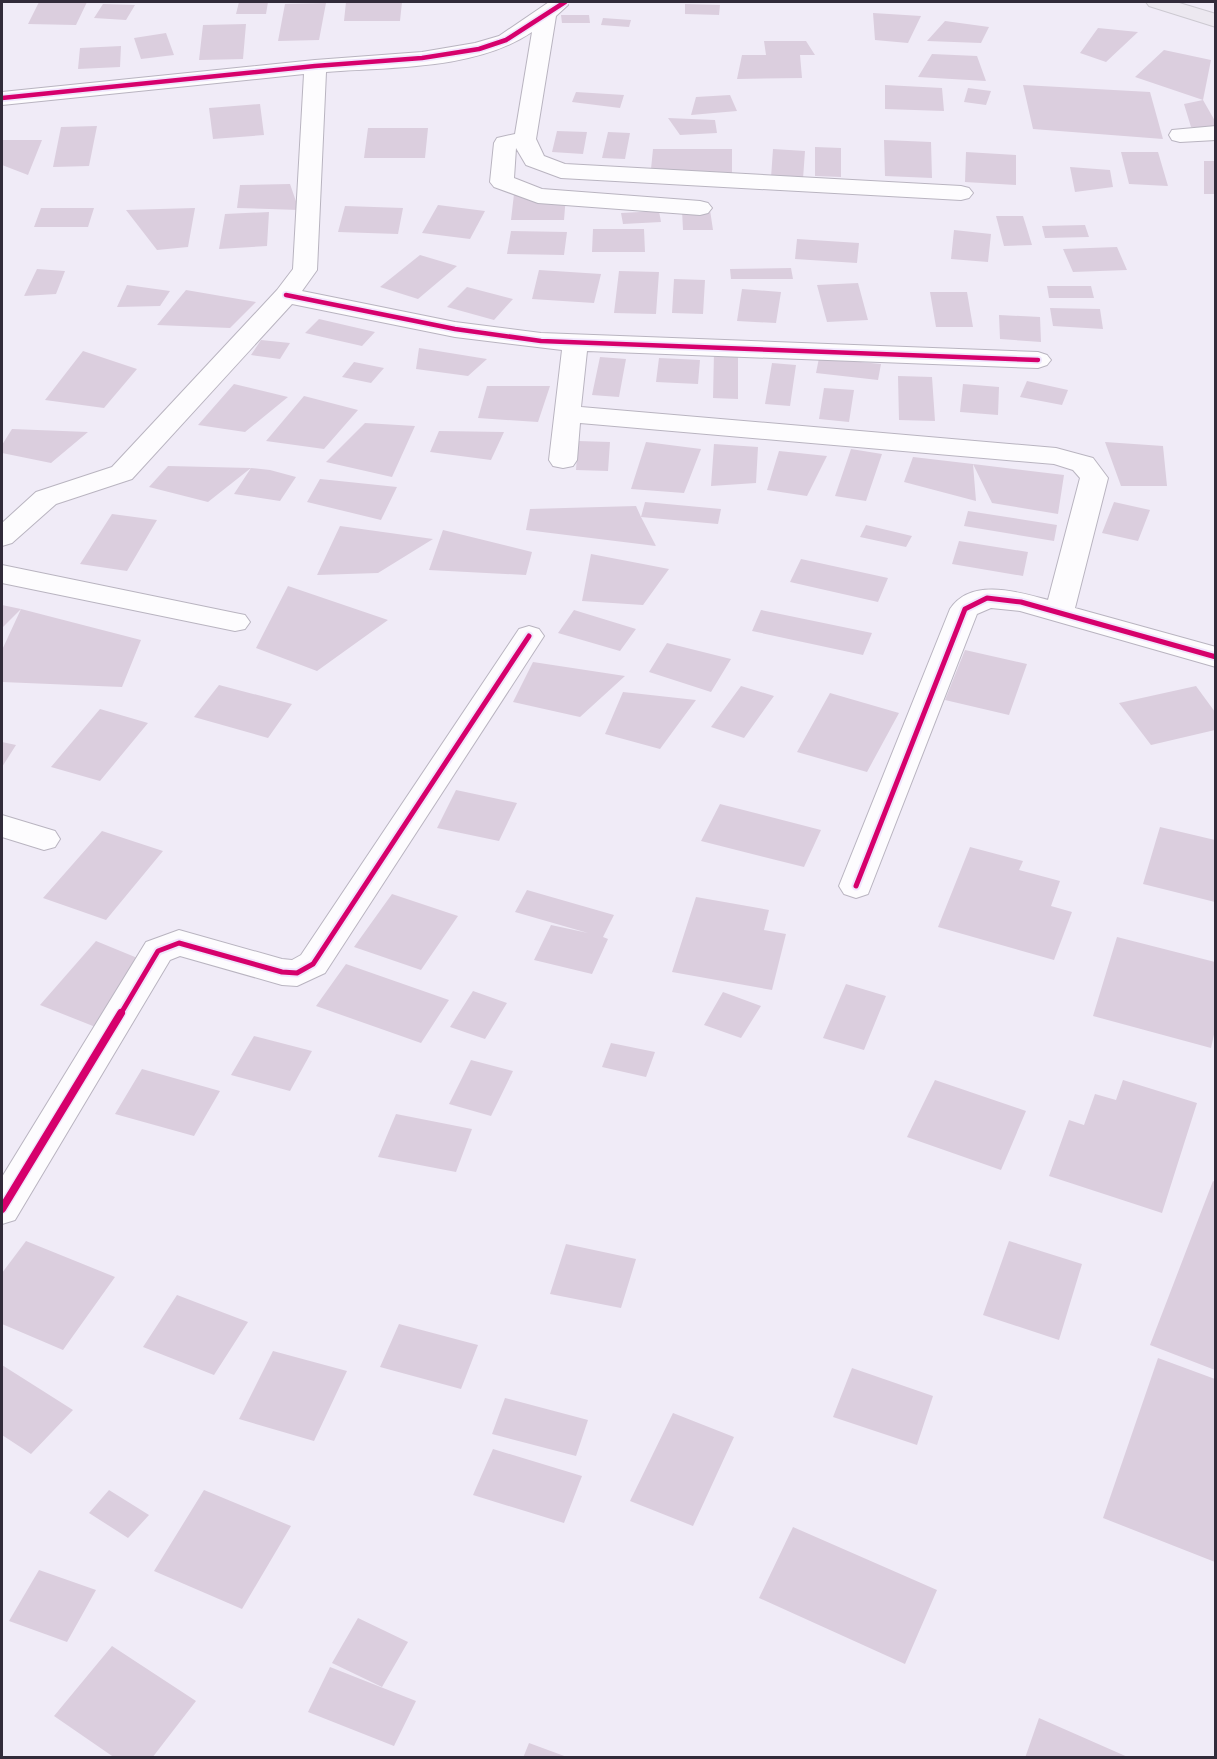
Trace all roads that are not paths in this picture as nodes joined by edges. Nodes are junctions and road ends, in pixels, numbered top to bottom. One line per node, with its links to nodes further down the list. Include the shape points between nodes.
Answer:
1 (1156, 2): 3 (main road)
2 (555, 7): 4 (street, via 506,40 479,49 422,58); 8 (street)
3 (1215, 21)
4 (315, 66): 5 (street); 11 (street, via 305,270)
5 (2, 98)
6 (1215, 133): 7 (street)
7 (1180, 135)
8 (525, 139): 9 (street, via 534,160 561,171); 10 (street, via 504,143 502,182 538,196)
9 (961, 193)
10 (700, 208)
11 (286, 295): 12 (street, via 426,325); 16 (street, via 122,473 46,498)
12 (575, 345): 13 (street); 14 (street)
13 (1038, 360)
14 (567, 414): 15 (street); 18 (street, via 1056,456 1083,464 1094,478)
15 (563, 460)
16 (2, 537)
17 (2, 574): 19 (street)
18 (1059, 612): 21 (street); 24 (street, via 987,598 965,609)
19 (235, 622)
20 (529, 636): 25 (street, via 313,964 297,973 282,972 178,943 158,951)
21 (1215, 657)
22 (2, 826): 23 (street)
23 (44, 839)
24 (856, 885)
25 (2, 1209)

